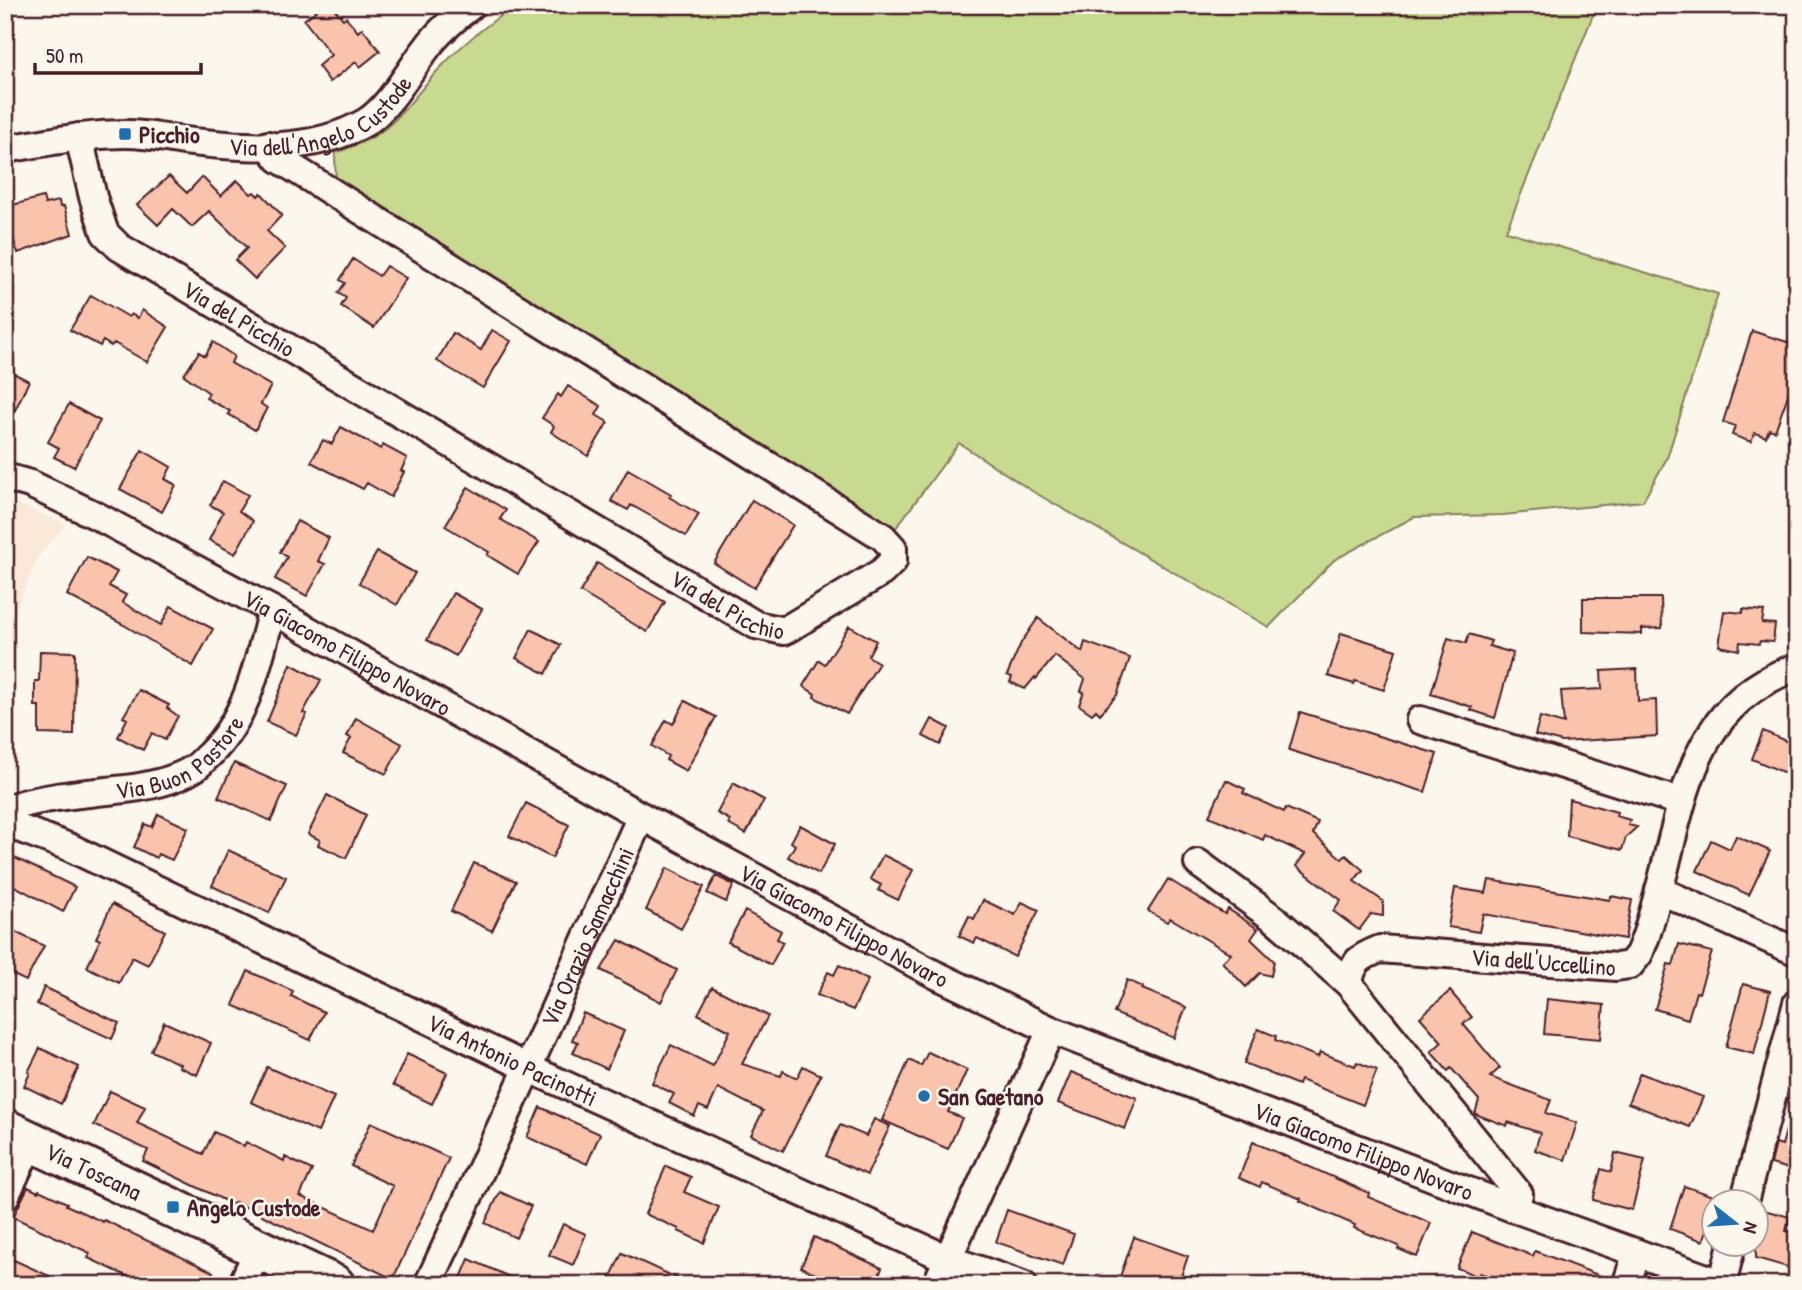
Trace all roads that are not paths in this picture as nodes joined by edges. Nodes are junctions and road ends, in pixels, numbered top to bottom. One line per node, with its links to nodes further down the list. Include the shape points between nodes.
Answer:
1 (472, 5): 3 (street, Via dell'Angelo Custode, via 447,24 368,121 318,142)
2 (79, 137): 3 (street, Via dell'Angelo Custode, via 125,134 235,146); 3 (street, Via del Picchio, via 106,233 119,247 756,625 784,631 893,561 893,548 883,537 279,159); 4 (street, Via dell'Angelo Custode)
3 (268, 145)
4 (5, 149)
5 (5, 477): 6 (street, Via Giacomo Filippo Novaro, via 69,501)
6 (272, 610): 10 (street, Via Buon Pastore, via 236,721 193,769 159,782 74,793); 11 (street, Via Giacomo Filippo Novaro)
7 (1797, 667): 9 (street, Via dell'Uccellino, via 1755,687 1734,705 1693,765)
8 (1420, 720): 9 (street)
9 (1681, 802): 14 (street, Via dell'Uccellino)
10 (5, 809)
11 (641, 816): 18 (street, Via Giacomo Filippo Novaro, via 934,974); 19 (street, Via Orazio Samacchini)
12 (5, 823): 19 (street, Via Antonio Pacinotti, via 69,847)
13 (1198, 863): 16 (street, via 1277,921)
14 (1659, 890): 15 (street); 16 (street, Via dell'Uccellino, via 1646,936 1630,965 1380,949 1362,956 1351,970)
15 (1797, 952)
16 (1349, 984): 23 (street, via 1506,1176 1519,1194)
17 (1797, 1003): 21 (street)
18 (1051, 1030): 23 (street, Via Giacomo Filippo Novaro); 27 (street)
19 (528, 1068): 27 (street, Via Antonio Pacinotti); 31 (street, Via Orazio Samacchini)
20 (18, 1135): 22 (street); 24 (main road, Via Toscana)
21 (1748, 1188)
22 (5, 1196)
23 (1515, 1209): 25 (street, Via Giacomo Filippo Novaro)
24 (259, 1247): 29 (street); 30 (main road, Via Toscana)
25 (1637, 1253): 28 (street, Via Giacomo Filippo Novaro); 34 (street)
26 (1729, 1258): 28 (street)
27 (948, 1259): 32 (street); 33 (street, Via Antonio Pacinotti)
28 (1723, 1284)
29 (242, 1285)
30 (335, 1285)
31 (428, 1285)
32 (936, 1285)
33 (1023, 1285)
34 (1626, 1285)

